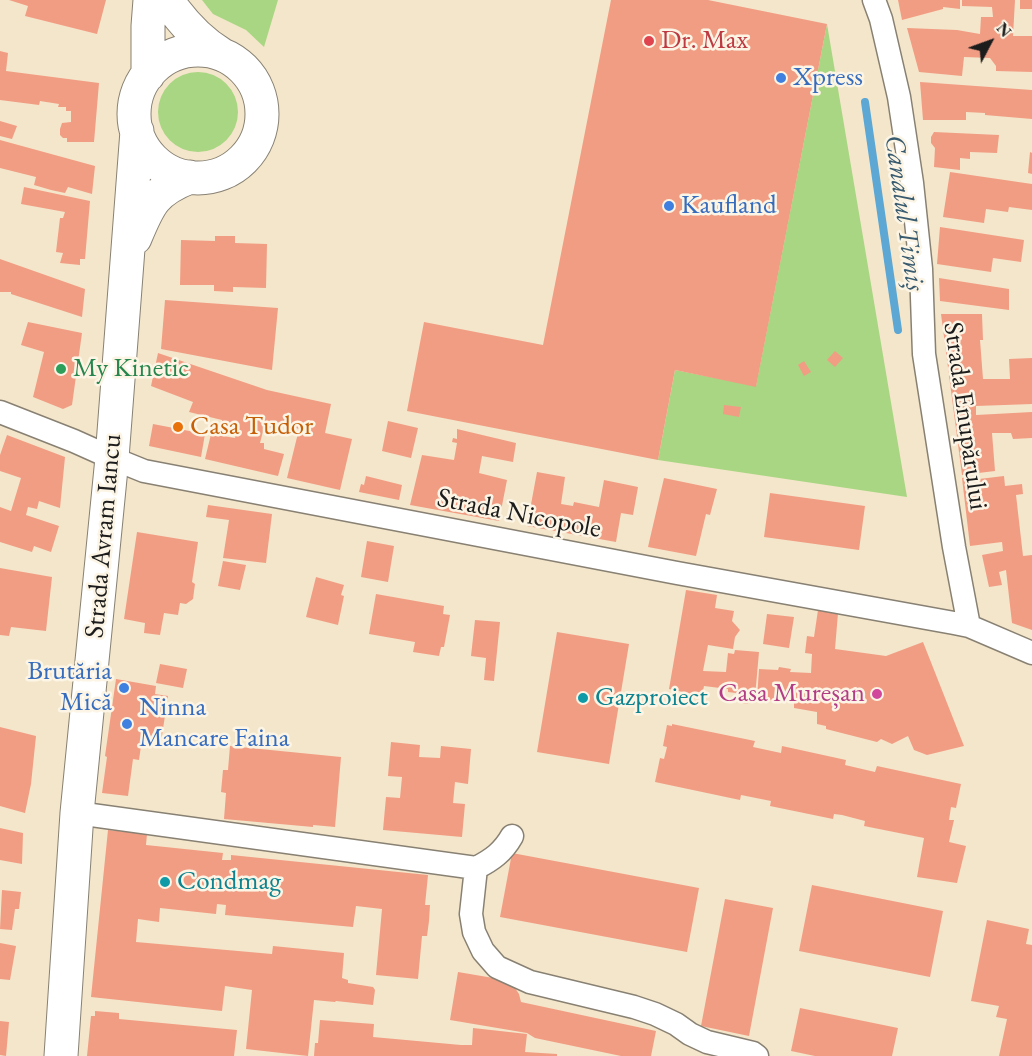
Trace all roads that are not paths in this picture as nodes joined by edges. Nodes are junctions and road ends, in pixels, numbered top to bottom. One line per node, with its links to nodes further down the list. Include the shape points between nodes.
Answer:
1 (150, 0): 5 (street)
2 (167, 0): 4 (street, via 195,34)
3 (874, 0): 11 (street, Strada Enupărului, via 899,97 921,269 924,354)
4 (220, 54): 5 (street, via 187,51 165,59); 7 (street, via 240,65 259,92 258,137 245,157 226,171)
5 (148, 75): 6 (street, via 135,105)
6 (137, 130): 7 (street, via 146,150 161,165); 8 (street, Strada Avram Iancu)
7 (190, 177): 8 (street, Strada Avram Iancu, via 153,200)
8 (127, 259): 10 (street, Strada Avram Iancu)
9 (0, 412): 10 (street, Strada Nicopole)
10 (112, 458): 11 (street, Strada Nicopole, via 144,471); 13 (street, Strada Avram Iancu)
11 (969, 626): 12 (street, Strada Nicopole)
12 (1032, 653)
13 (76, 813): 15 (street); 16 (street, Strada Avram Iancu)
14 (512, 836): 15 (street, via 499,854)
15 (476, 868): 17 (street, via 471,914 474,932 497,967 530,982 655,1014 706,1042)
16 (61, 1056)
17 (757, 1056)

